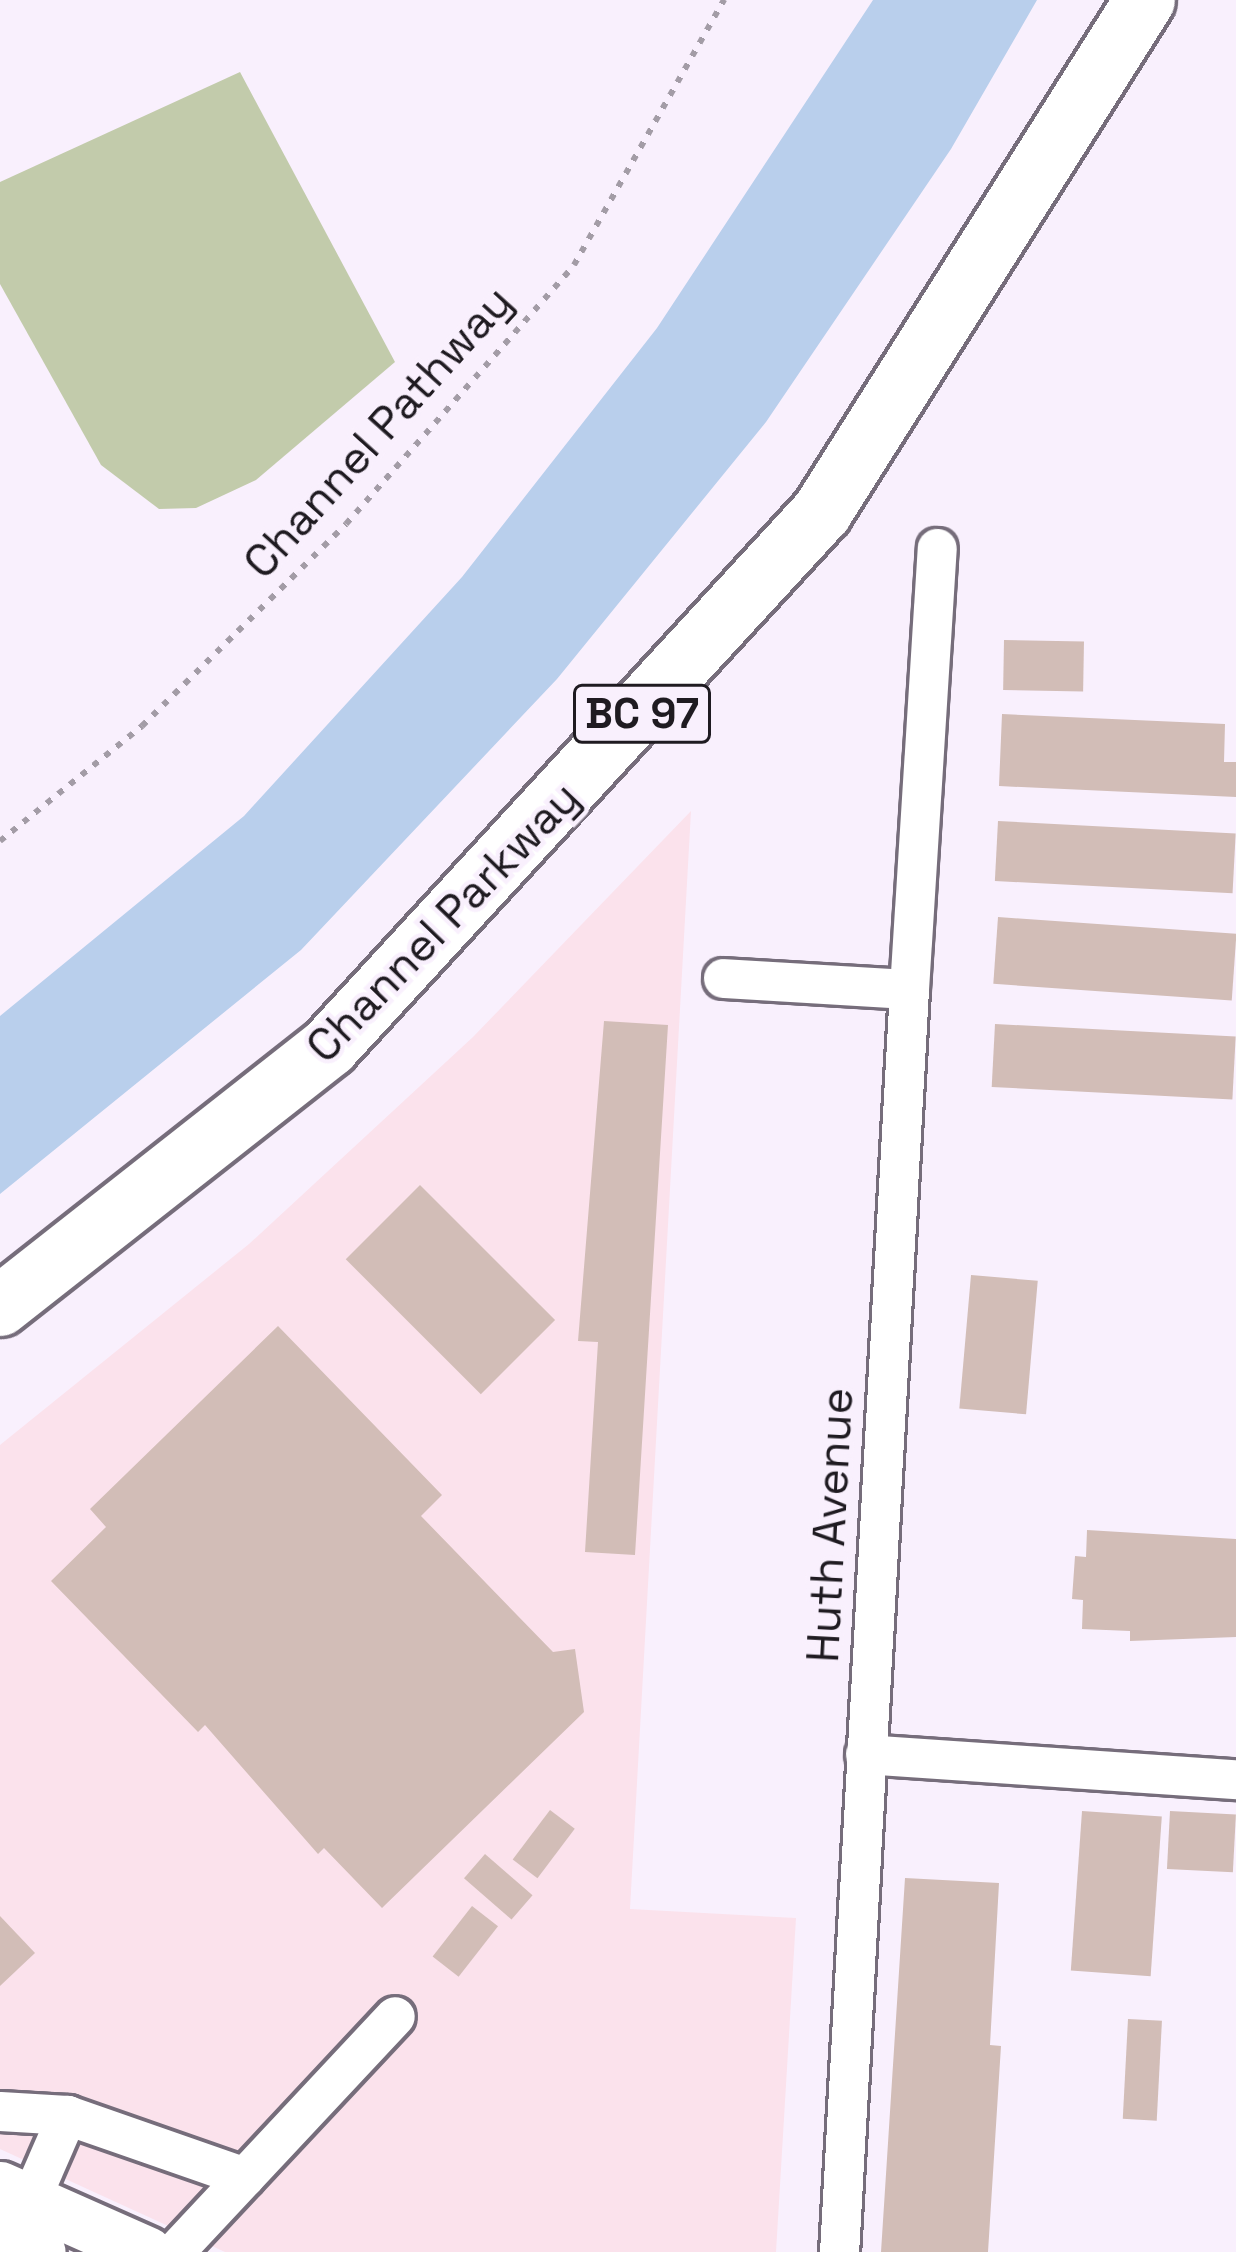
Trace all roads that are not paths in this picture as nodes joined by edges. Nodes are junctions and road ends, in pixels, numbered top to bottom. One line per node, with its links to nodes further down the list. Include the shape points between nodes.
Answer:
1 (1144, 0): 5 (highway, Channel Parkway / BC 97, via 822,512 328,1047)
2 (937, 548): 4 (street, Huth Avenue)
3 (723, 978): 4 (street)
4 (909, 989): 6 (street, Huth Avenue)
5 (0, 1306)
6 (865, 1754): 7 (street); 16 (street, Huth Avenue)
7 (1236, 1779)
8 (395, 2016): 11 (street)
9 (0, 2111): 10 (street)
10 (68, 2115): 11 (street); 12 (street)
11 (245, 2177): 15 (street)
12 (10, 2207): 13 (main road); 14 (main road)
13 (40, 2252)
14 (147, 2252)
15 (174, 2252)
16 (839, 2252)

